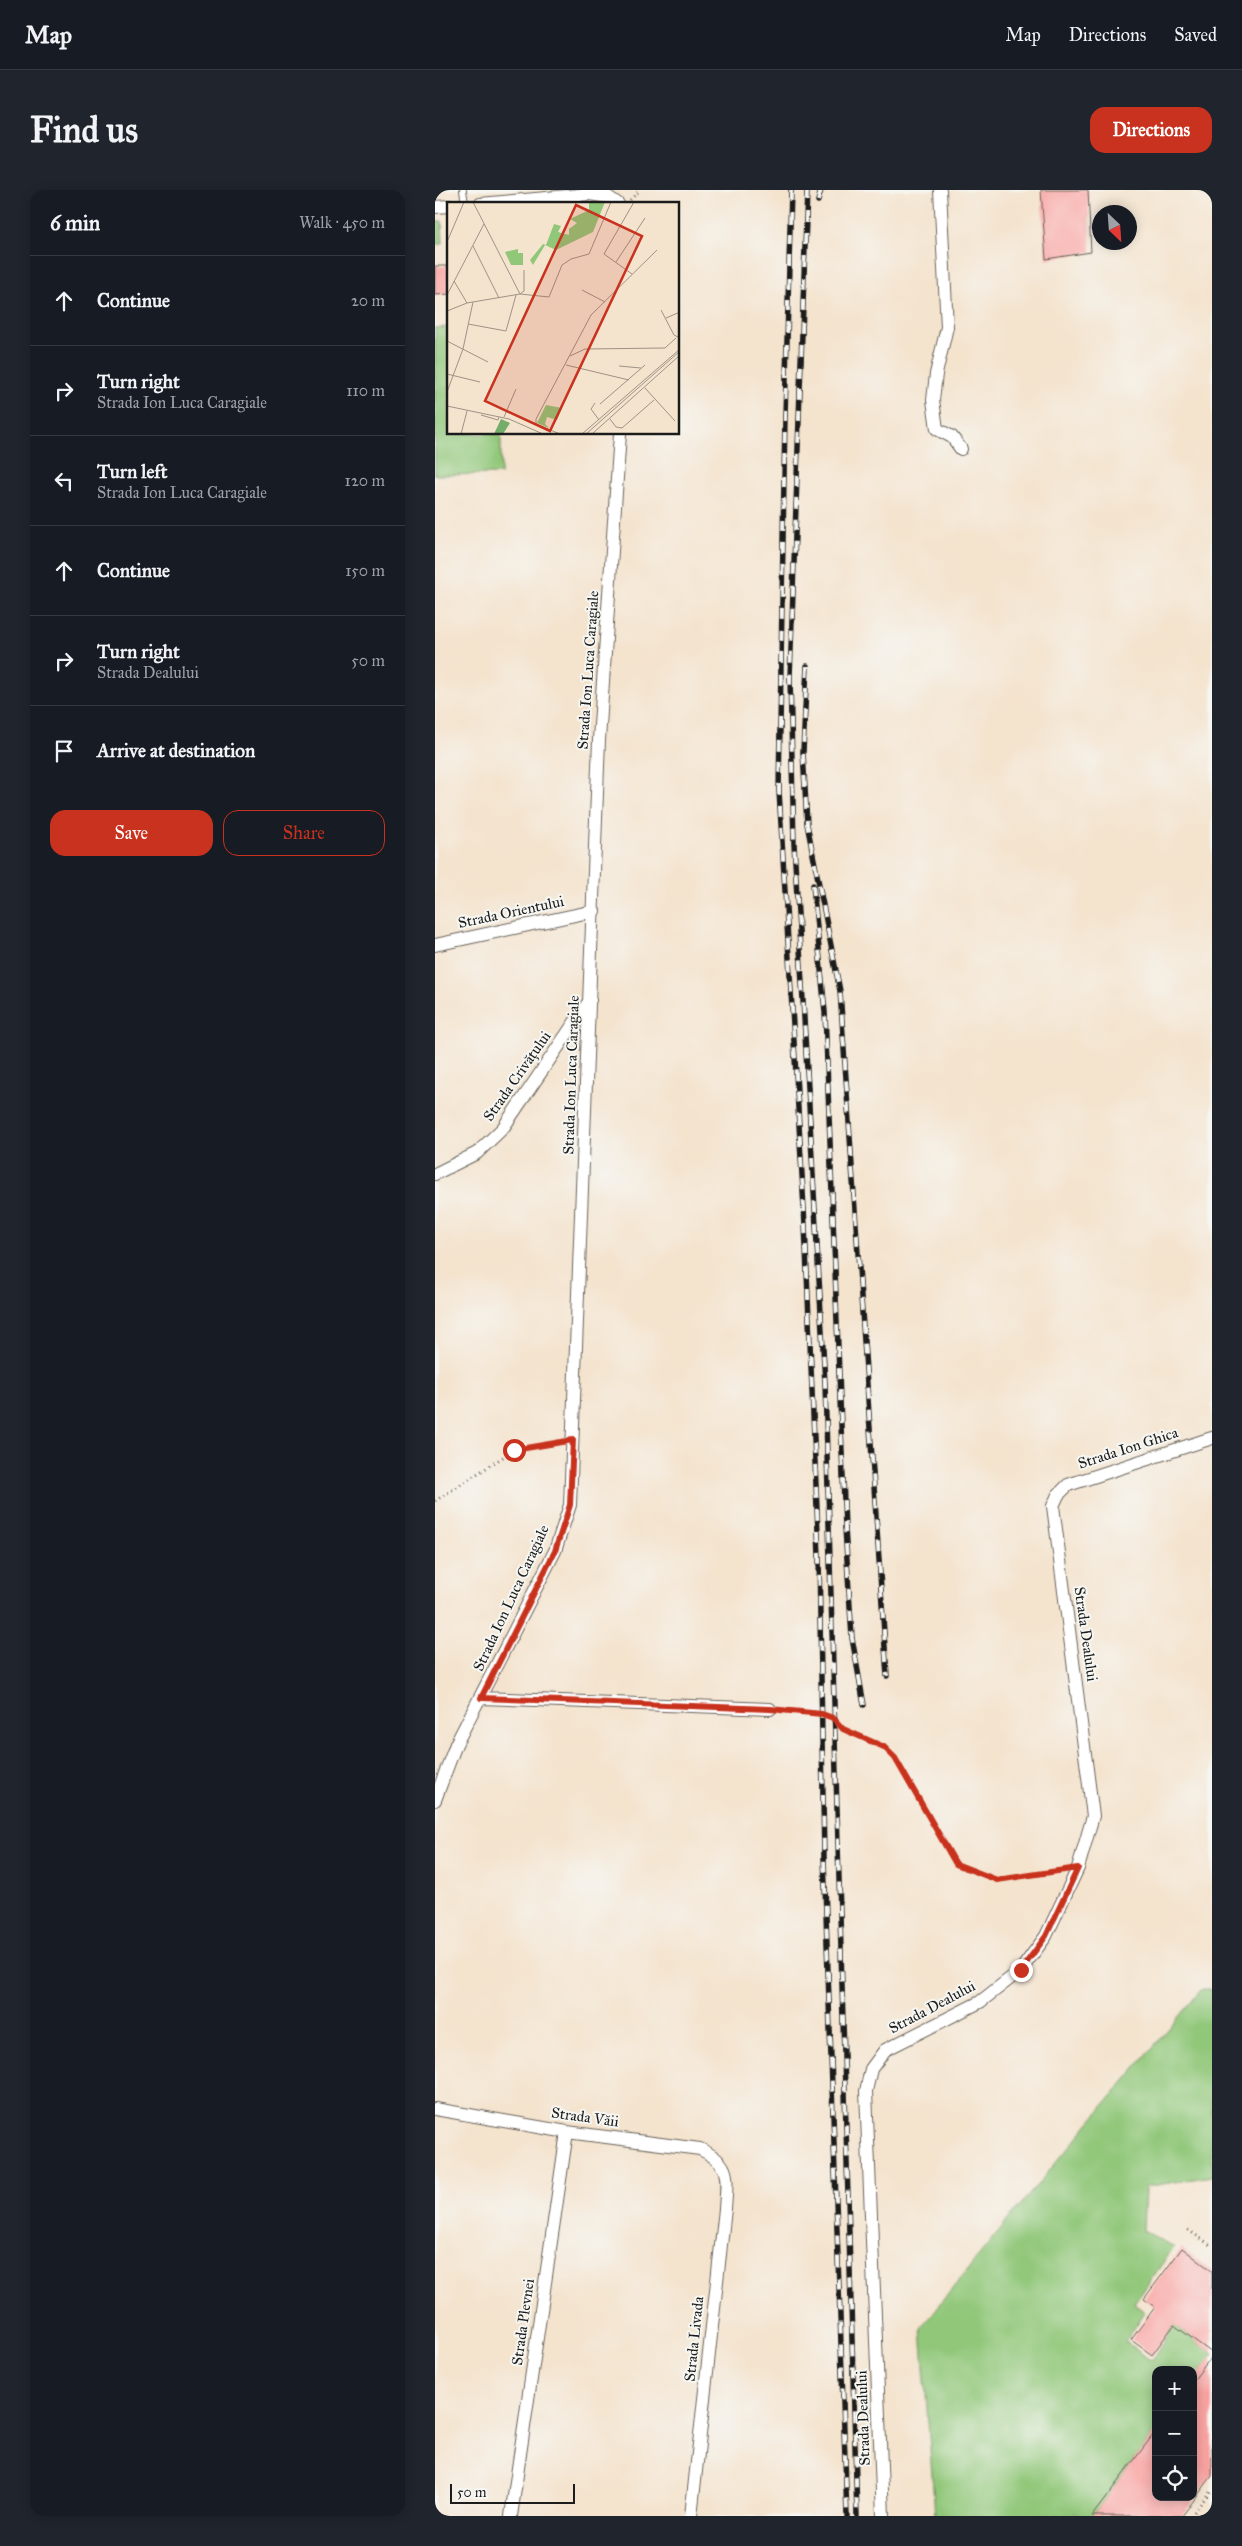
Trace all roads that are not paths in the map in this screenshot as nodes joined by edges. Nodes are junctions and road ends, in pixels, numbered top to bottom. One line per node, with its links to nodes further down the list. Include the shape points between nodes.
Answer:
1 (940, 190): 6 (street, via 947,327 933,400 937,429 952,437)
2 (583, 192): 3 (street); 4 (street, via 608,197)
3 (496, 202)
4 (615, 202)
5 (620, 435): 7 (street, Strada Ion Luca Caragiale, via 599,740)
6 (961, 449)
7 (594, 911): 8 (street, Strada Orientului); 9 (street, Strada Ion Luca Caragiale)
8 (435, 945)
9 (590, 1000): 10 (street, Strada Crivățului, via 503,1128 477,1153); 13 (street, Strada Ion Luca Caragiale, via 570,1505 555,1551)
10 (435, 1174)
11 (1212, 1438): 12 (street, Strada Ion Ghica, via 1068,1485)
12 (1058, 1494): 21 (street, Strada Dealului, via 1053,1506 1093,1816 1078,1868 1046,1936 1021,1970 980,2002 885,2050 871,2069 866,2092)
13 (481, 1698): 14 (street); 15 (street, Strada Ion Luca Caragiale, via 456,1744)
14 (770, 1709)
15 (435, 1800)
16 (435, 2110): 17 (street, Strada Văii)
17 (567, 2132): 18 (street, Strada Văii, via 700,2149 717,2157); 19 (street, Strada Plevnei)
18 (724, 2166): 20 (street, Strada Livada, via 725,2209)
19 (511, 2516)
20 (691, 2516)
21 (883, 2516)

